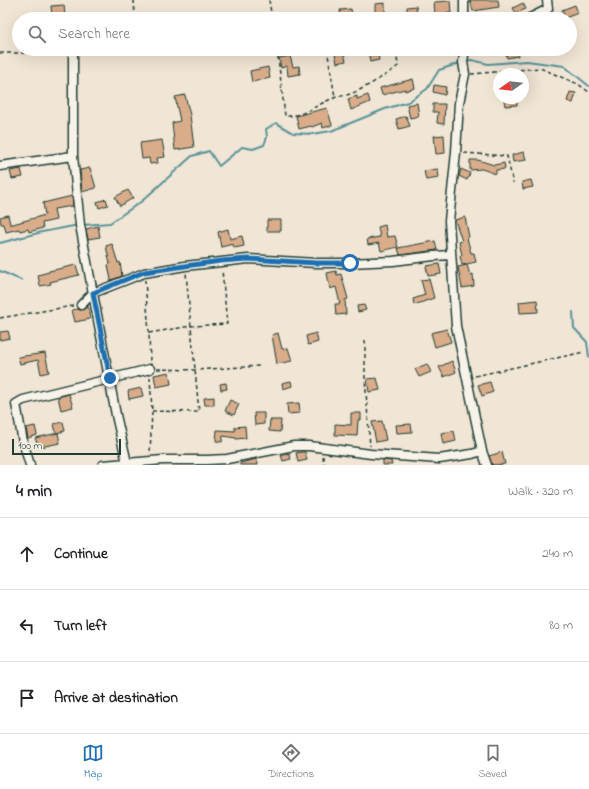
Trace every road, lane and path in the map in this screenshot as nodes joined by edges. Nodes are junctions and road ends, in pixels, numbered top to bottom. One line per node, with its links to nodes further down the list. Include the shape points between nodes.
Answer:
1 (134, 0): 5 (path)
2 (269, 0): 6 (path)
3 (464, 0): 7 (street)
4 (546, 0): 8 (street, via 548,9)
5 (135, 12)
6 (271, 12)
7 (464, 12)
8 (542, 12)
9 (73, 56): 18 (street)
10 (278, 56): 16 (path, via 285,116 300,115)
11 (328, 56): 16 (path)
12 (397, 56): 16 (path, via 398,66 391,72 347,95)
13 (464, 56): 14 (street)
14 (465, 74): 15 (path, via 540,68 578,84); 17 (street, via 459,102)
15 (589, 92)
16 (335, 97)
17 (456, 152): 20 (path, via 507,156); 21 (street, via 449,221)
18 (73, 156): 19 (street); 24 (street, via 80,225)
19 (0, 166)
20 (513, 183)
21 (451, 255): 22 (street, via 350,263 248,259); 35 (street, via 456,326)
22 (221, 261): 23 (street); 27 (path, via 227,324)
23 (185, 266): 24 (street, via 144,272); 27 (path)
24 (93, 293): 25 (street); 34 (street)
25 (81, 305): 26 (path)
26 (0, 318)
27 (191, 326): 28 (path); 33 (path)
28 (150, 333)
29 (365, 340): 39 (path)
30 (584, 352): 35 (path)
31 (260, 366): 33 (path)
32 (150, 369): 33 (path); 34 (street)
33 (194, 370): 36 (path, via 198,412)
34 (110, 378): 40 (street, via 116,416); 41 (street, via 16,404)
35 (467, 378): 38 (street)
36 (152, 411)
37 (322, 448): 39 (street); 40 (street, via 294,446 227,458); 43 (path)
38 (482, 451): 39 (street, via 439,459); 44 (street)
39 (371, 454)
40 (128, 463): 42 (street)
41 (30, 465)
42 (103, 465)
43 (324, 465)
44 (487, 465)

